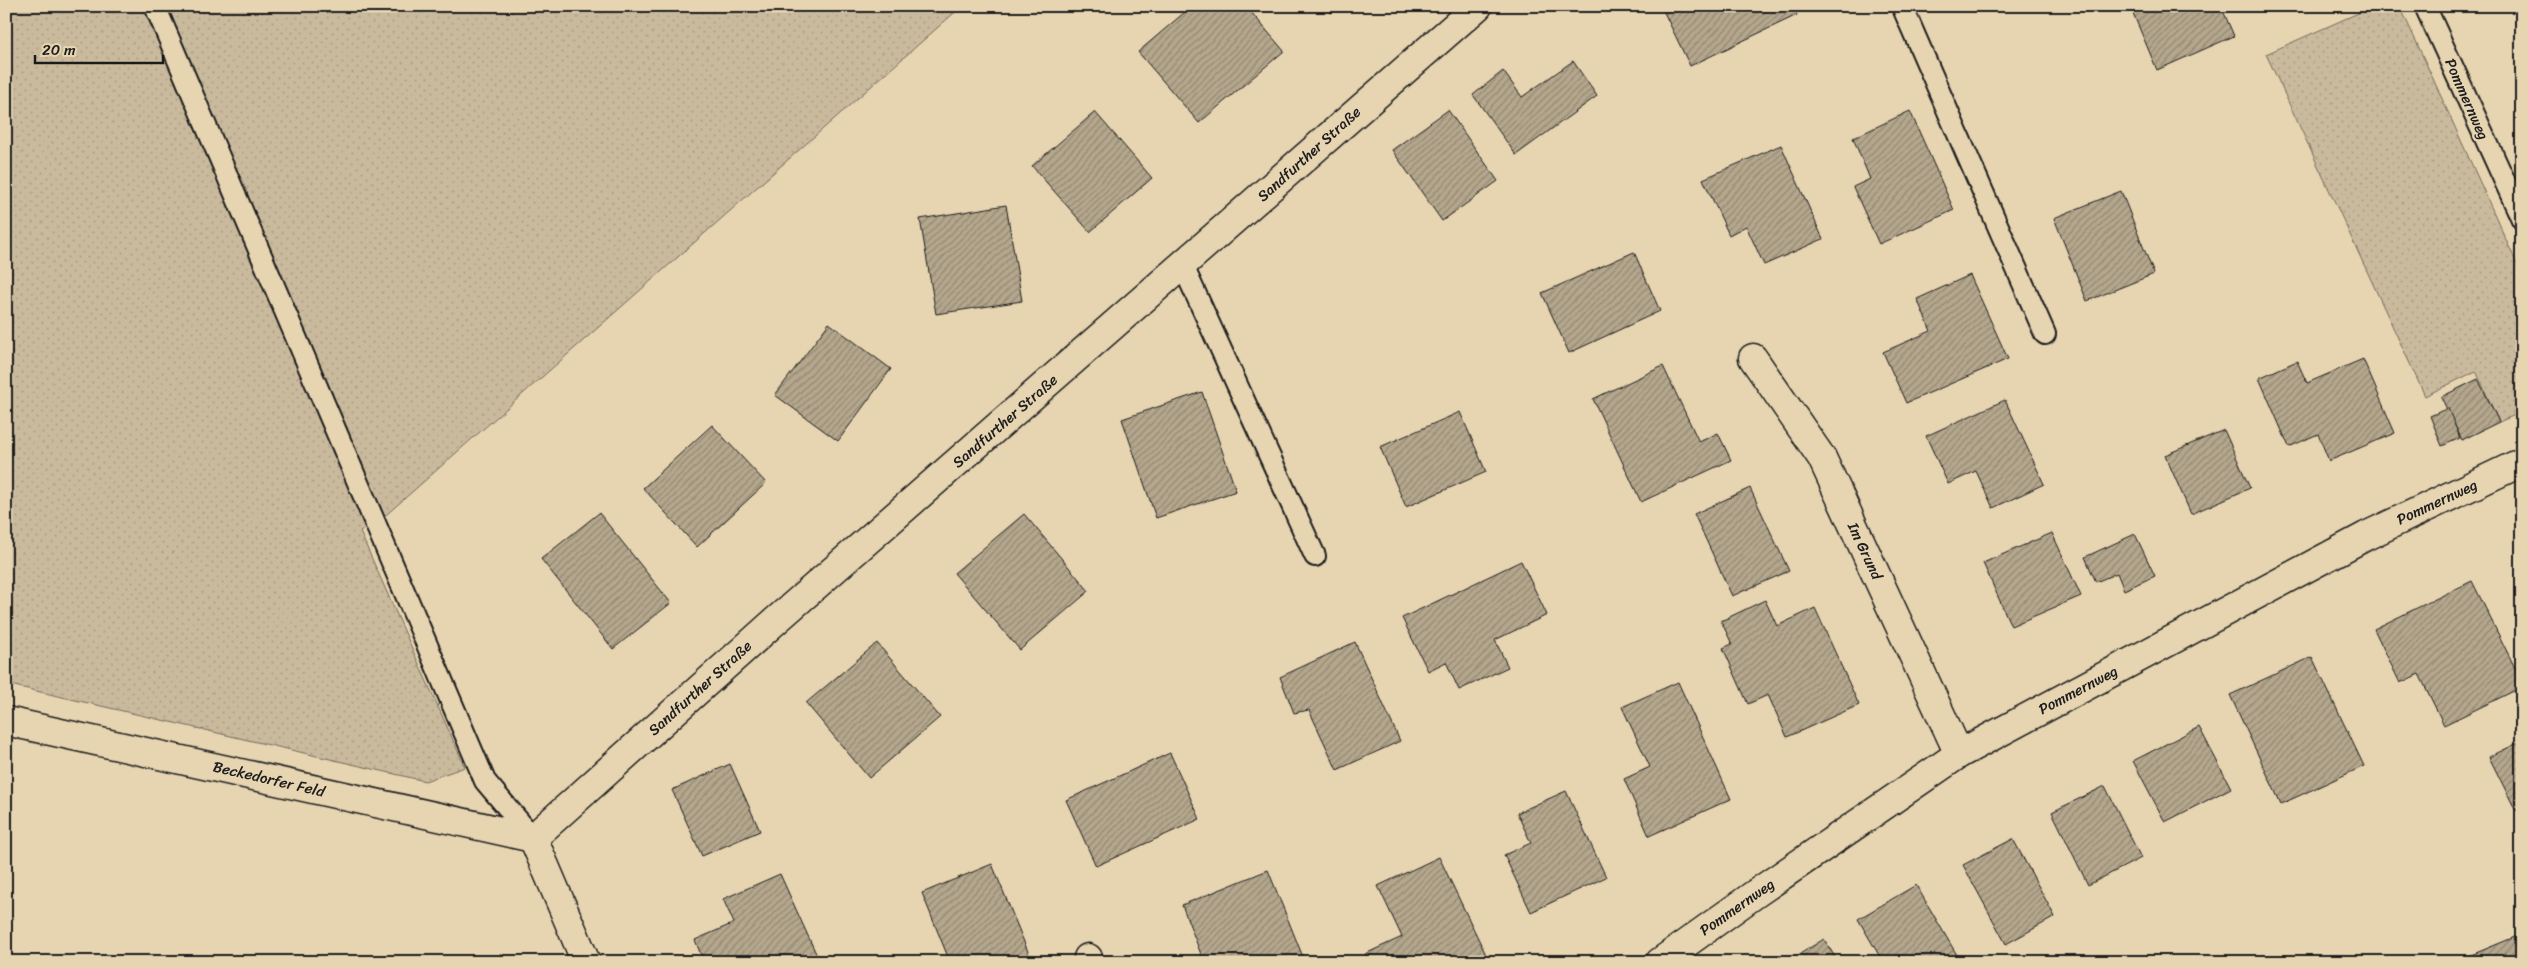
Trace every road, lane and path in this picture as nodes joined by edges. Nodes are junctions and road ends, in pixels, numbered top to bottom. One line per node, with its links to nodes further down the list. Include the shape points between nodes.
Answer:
1 (155, 6): 13 (lane, via 485,781)
2 (1478, 6): 6 (street, Sandfurther Straße)
3 (1902, 6): 7 (lane)
4 (2425, 6): 5 (lane, Pommernweg)
5 (2522, 219)
6 (1183, 266): 10 (lane); 13 (street, Sandfurther Straße, via 772,624)
7 (2045, 334)
8 (1753, 358): 12 (street, Im Grund, via 1822,458)
9 (2522, 462): 12 (street, Pommernweg, via 2366,536)
10 (1315, 556)
11 (6, 721): 13 (street, Beckedorfer Feld)
12 (1959, 754): 15 (street, Pommernweg)
13 (533, 838): 14 (street)
14 (586, 962)
15 (1660, 962)

